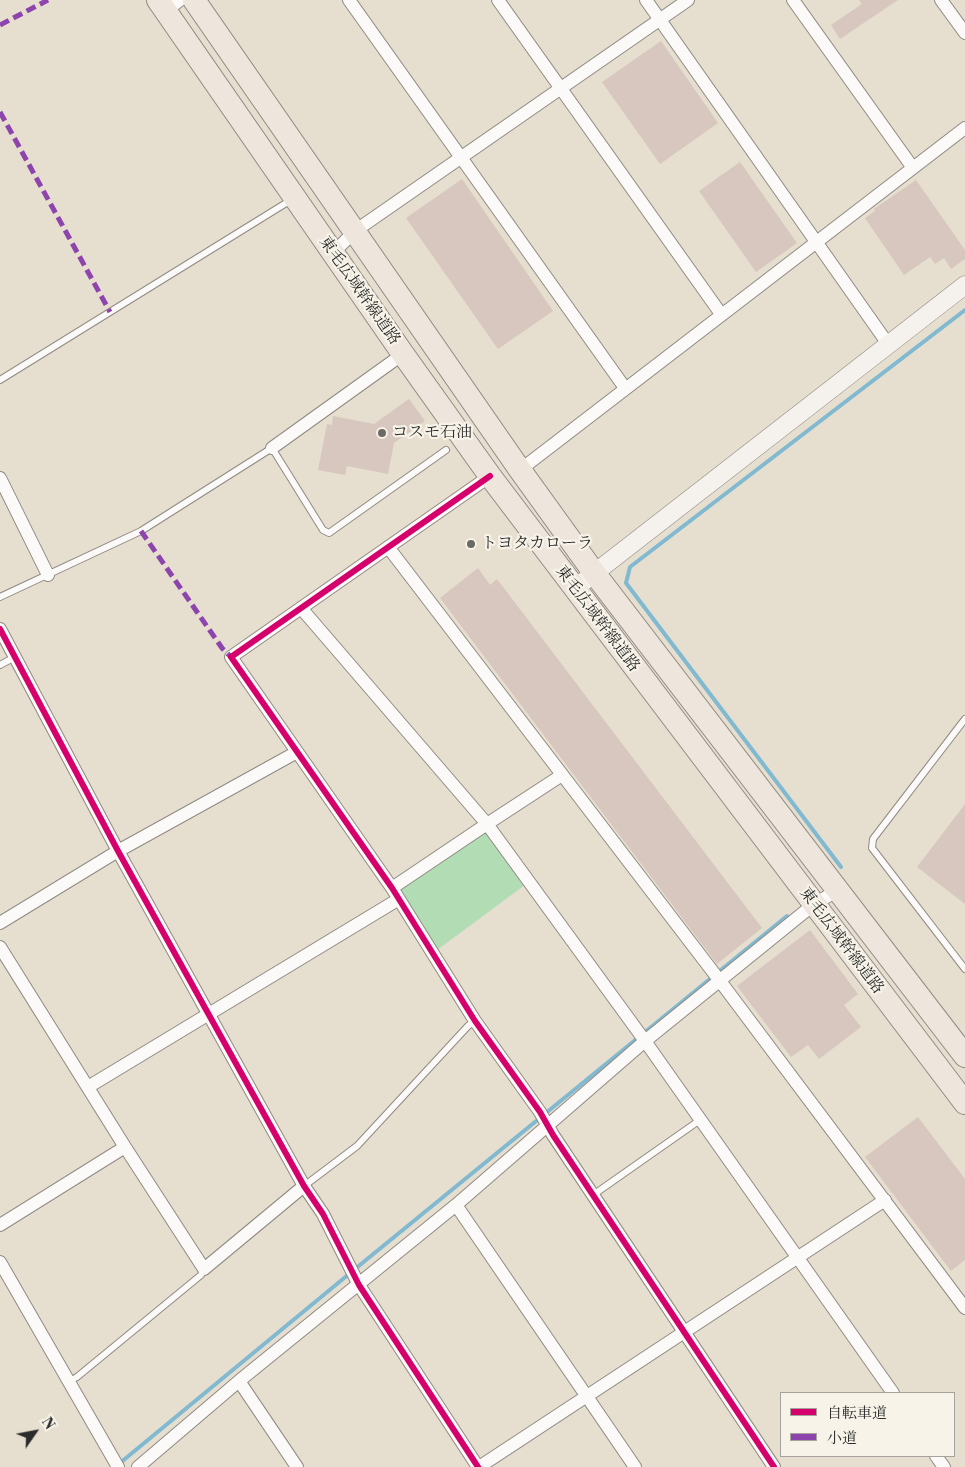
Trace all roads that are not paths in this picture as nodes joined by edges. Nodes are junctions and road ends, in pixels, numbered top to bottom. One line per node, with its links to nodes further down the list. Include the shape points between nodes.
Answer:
1 (194, 0): 16 (highway, 東毛広域幹線道路)
2 (349, 0): 13 (street)
3 (498, 0): 11 (street)
4 (646, 0): 9 (street)
5 (688, 0): 9 (street)
6 (794, 0): 14 (street)
7 (941, 0): 10 (street)
8 (168, 4): 15 (highway, 東毛広域幹線道路)
9 (660, 20): 11 (street); 17 (street)
10 (965, 33)
11 (560, 89): 13 (street); 20 (street)
12 (965, 128): 14 (street)
13 (460, 158): 16 (street); 24 (street)
14 (912, 168): 17 (street)
15 (295, 198): 18 (highway, 東毛広域幹線道路); 23 (lane)
16 (355, 231): 18 (street); 27 (highway, 東毛広域幹線道路)
17 (816, 242): 20 (street); 21 (street)
18 (333, 253): 22 (highway, 東毛広域幹線道路)
19 (965, 285): 21 (street)
20 (721, 314): 24 (street)
21 (888, 344): 32 (street)
22 (403, 354): 25 (street); 28 (highway, 東毛広域幹線道路)
23 (0, 380)
24 (625, 388): 27 (street)
25 (272, 448): 26 (lane, via 323,530 328,533); 31 (lane, via 141,531)
26 (446, 450)
27 (520, 470): 32 (highway, 東毛広域幹線道路)
28 (490, 476): 30 (street); 33 (highway, 東毛広域幹線道路)
29 (0, 478): 31 (street)
30 (388, 547): 35 (street); 41 (street)
31 (48, 574): 34 (lane)
32 (595, 574): 33 (street); 44 (highway, 東毛広域幹線道路)
33 (574, 589): 46 (highway, 東毛広域幹線道路)
34 (0, 597)
35 (301, 608): 40 (street, via 231,657); 42 (street)
36 (0, 629): 37 (street)
37 (15, 657): 38 (lane); 43 (street)
38 (0, 664)
39 (965, 719): 49 (lane, via 873,839 872,848)
40 (297, 752): 43 (street); 45 (street)
41 (562, 775): 42 (street); 50 (street)
42 (486, 824): 45 (street); 53 (street)
43 (118, 851): 47 (street); 51 (street)
44 (838, 890): 46 (street); 54 (highway, 東毛広域幹線道路)
45 (396, 894): 51 (street); 52 (street)
46 (813, 905): 50 (street); 56 (highway, 東毛広域幹線道路)
47 (0, 923)
48 (0, 947): 55 (street)
49 (965, 969)
50 (720, 981): 53 (street); 62 (street)
51 (208, 1015): 55 (street); 60 (street)
52 (475, 1021): 58 (street); 60 (lane, via 357,1146)
53 (645, 1041): 57 (street); 58 (street)
54 (965, 1056)
55 (88, 1087): 59 (street)
56 (965, 1103)
57 (700, 1120): 61 (lane); 65 (street)
58 (547, 1124): 61 (street); 63 (street)
59 (125, 1147): 64 (street); 67 (street)
60 (304, 1186): 67 (street); 68 (street, via 323,1214)
61 (593, 1194): 70 (street)
62 (885, 1200): 65 (street); 69 (street)
63 (456, 1206): 68 (street); 74 (street)
64 (0, 1224)
65 (799, 1258): 70 (street); 73 (street)
66 (0, 1262): 72 (street)
67 (204, 1269): 72 (lane, via 201,1275)
68 (359, 1285): 71 (street); 78 (street)
69 (965, 1308)
70 (684, 1331): 74 (street); 80 (street)
71 (239, 1381): 76 (street); 77 (street)
72 (68, 1382): 75 (street)
73 (892, 1392)
74 (587, 1396): 78 (street); 79 (street)
75 (116, 1463)
76 (138, 1467)
77 (297, 1467)
78 (478, 1467)
79 (635, 1467)
80 (774, 1467)

